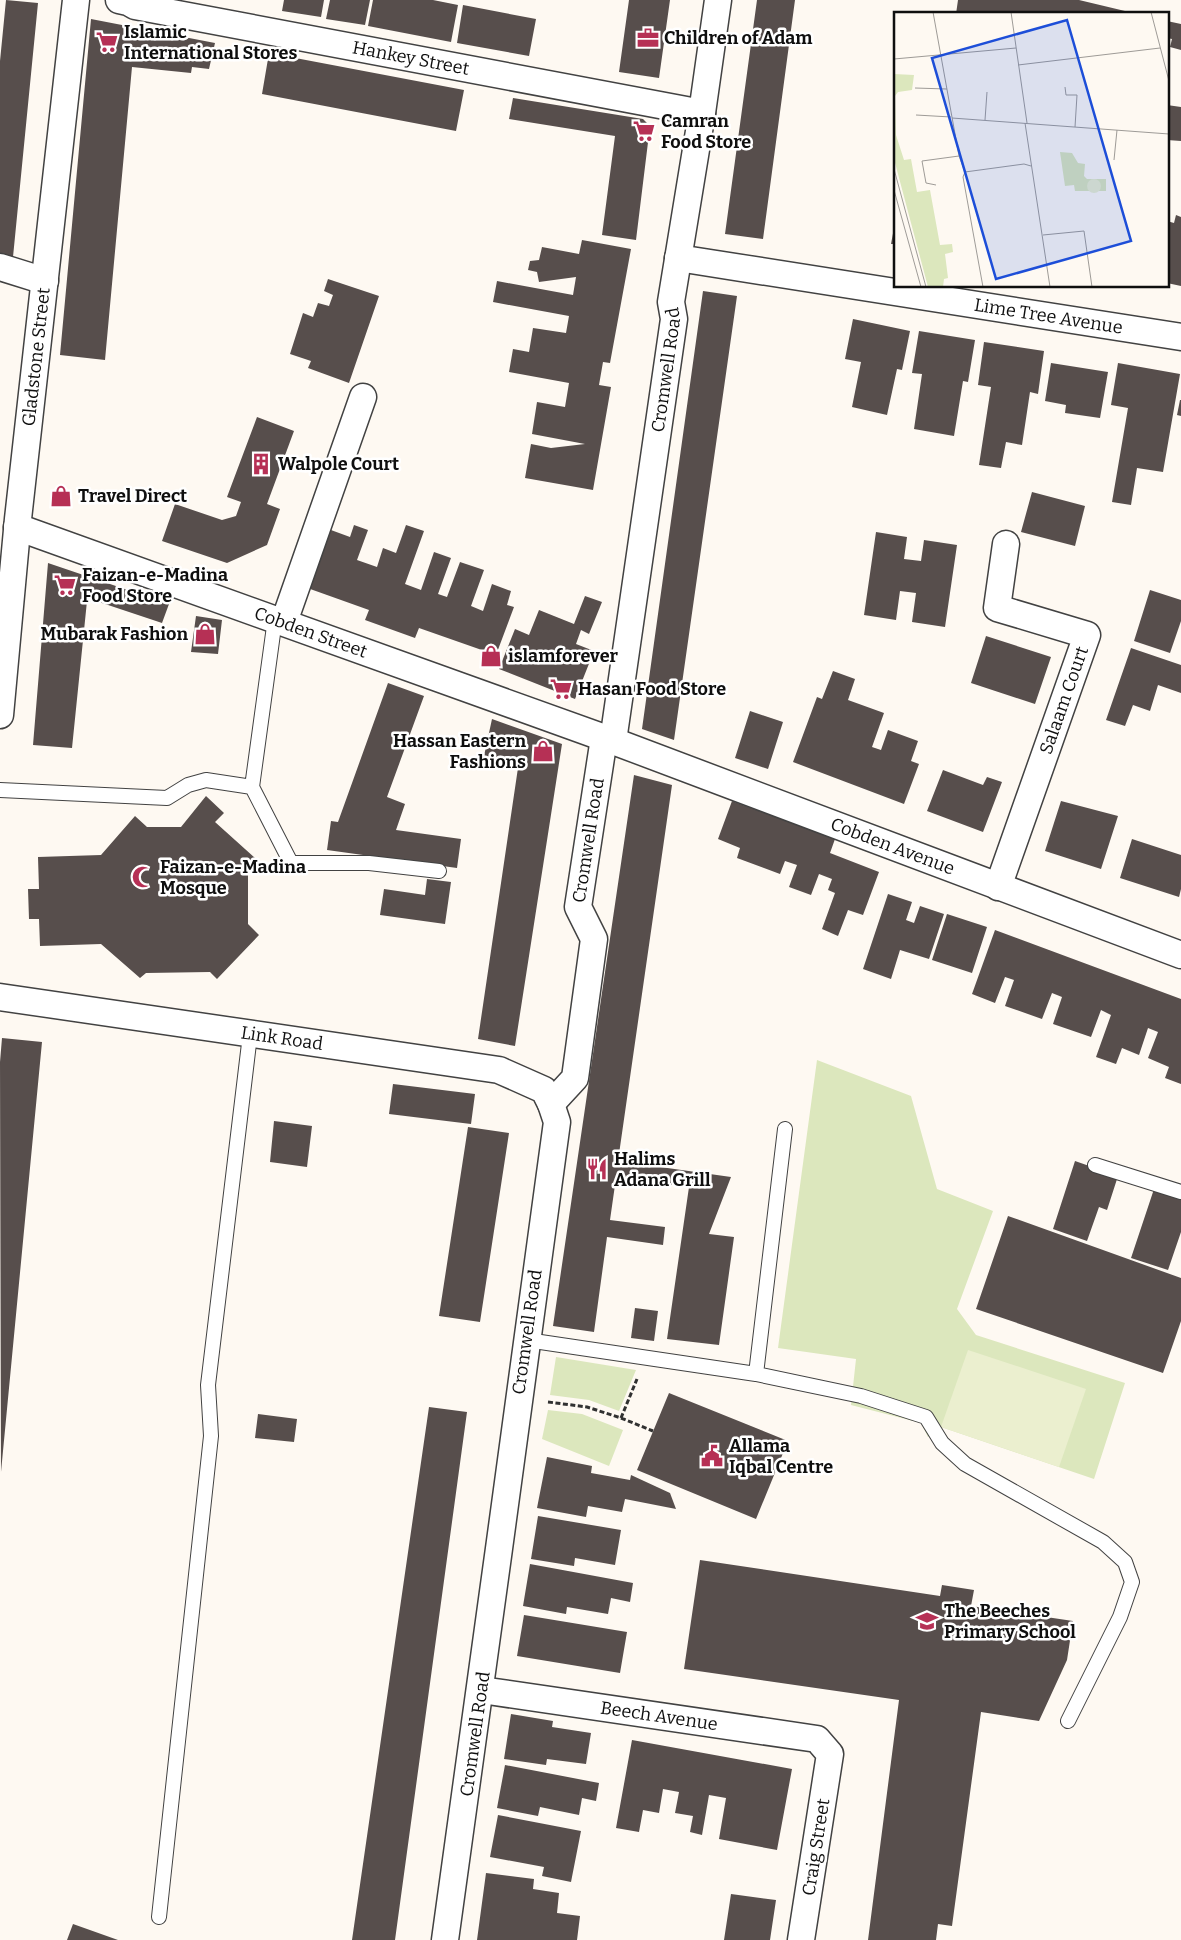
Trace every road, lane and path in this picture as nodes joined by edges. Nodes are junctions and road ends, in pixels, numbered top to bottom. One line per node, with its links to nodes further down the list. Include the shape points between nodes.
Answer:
1 (76, 0): 7 (street, Gladstone Street)
2 (119, 0): 4 (street, Hankey Street, via 135,6)
3 (718, 0): 4 (street, Cromwell Road)
4 (702, 114): 5 (street, Cromwell Road)
5 (678, 258): 8 (street, Lime Tree Avenue); 14 (street, Cromwell Road, via 671,302 674,319)
6 (0, 267): 7 (street)
7 (45, 281): 10 (street, Gladstone Street)
8 (1181, 337)
9 (363, 397): 12 (street)
10 (12, 520): 12 (street, Cobden Street); 13 (street, Gladstone Street)
11 (1006, 544): 18 (street, Salaam Court, via 997,608 1087,635)
12 (279, 620): 14 (street, Cobden Street); 15 (lane)
13 (0, 715)
14 (609, 739): 18 (street, Cobden Avenue); 22 (street, Cromwell Road, via 578,907 594,939 575,1078)
15 (252, 787): 16 (lane, via 206,780 188,785 168,798); 17 (lane, via 291,863 370,863)
16 (0, 790)
17 (439, 871)
18 (998, 887): 19 (street, Cobden Avenue)
19 (1181, 955)
20 (0, 997): 21 (street, Link Road)
21 (250, 1035): 22 (street, Link Road, via 499,1070 544,1090); 35 (lane, via 208,1385 210,1436)
22 (551, 1104): 26 (street, Cromwell Road, via 557,1122)
23 (785, 1129): 28 (lane)
24 (1095, 1165): 25 (lane)
25 (1181, 1192)
26 (526, 1340): 27 (lane); 29 (street, Cromwell Road)
27 (645, 1358): 28 (lane); 30 (path)
28 (756, 1374): 33 (lane, via 861,1396 926,1417 942,1443 965,1464 1103,1542 1125,1562 1132,1582 1120,1617)
29 (518, 1399): 30 (path, via 586,1407); 32 (street, Cromwell Road)
30 (621, 1418): 31 (path)
31 (653, 1432)
32 (481, 1690): 34 (street, Beech Avenue, via 818,1739); 36 (street, Cromwell Road)
33 (1068, 1721)
34 (830, 1754): 37 (street, Craig Street)
35 (159, 1916)
36 (445, 1940)
37 (801, 1940)

